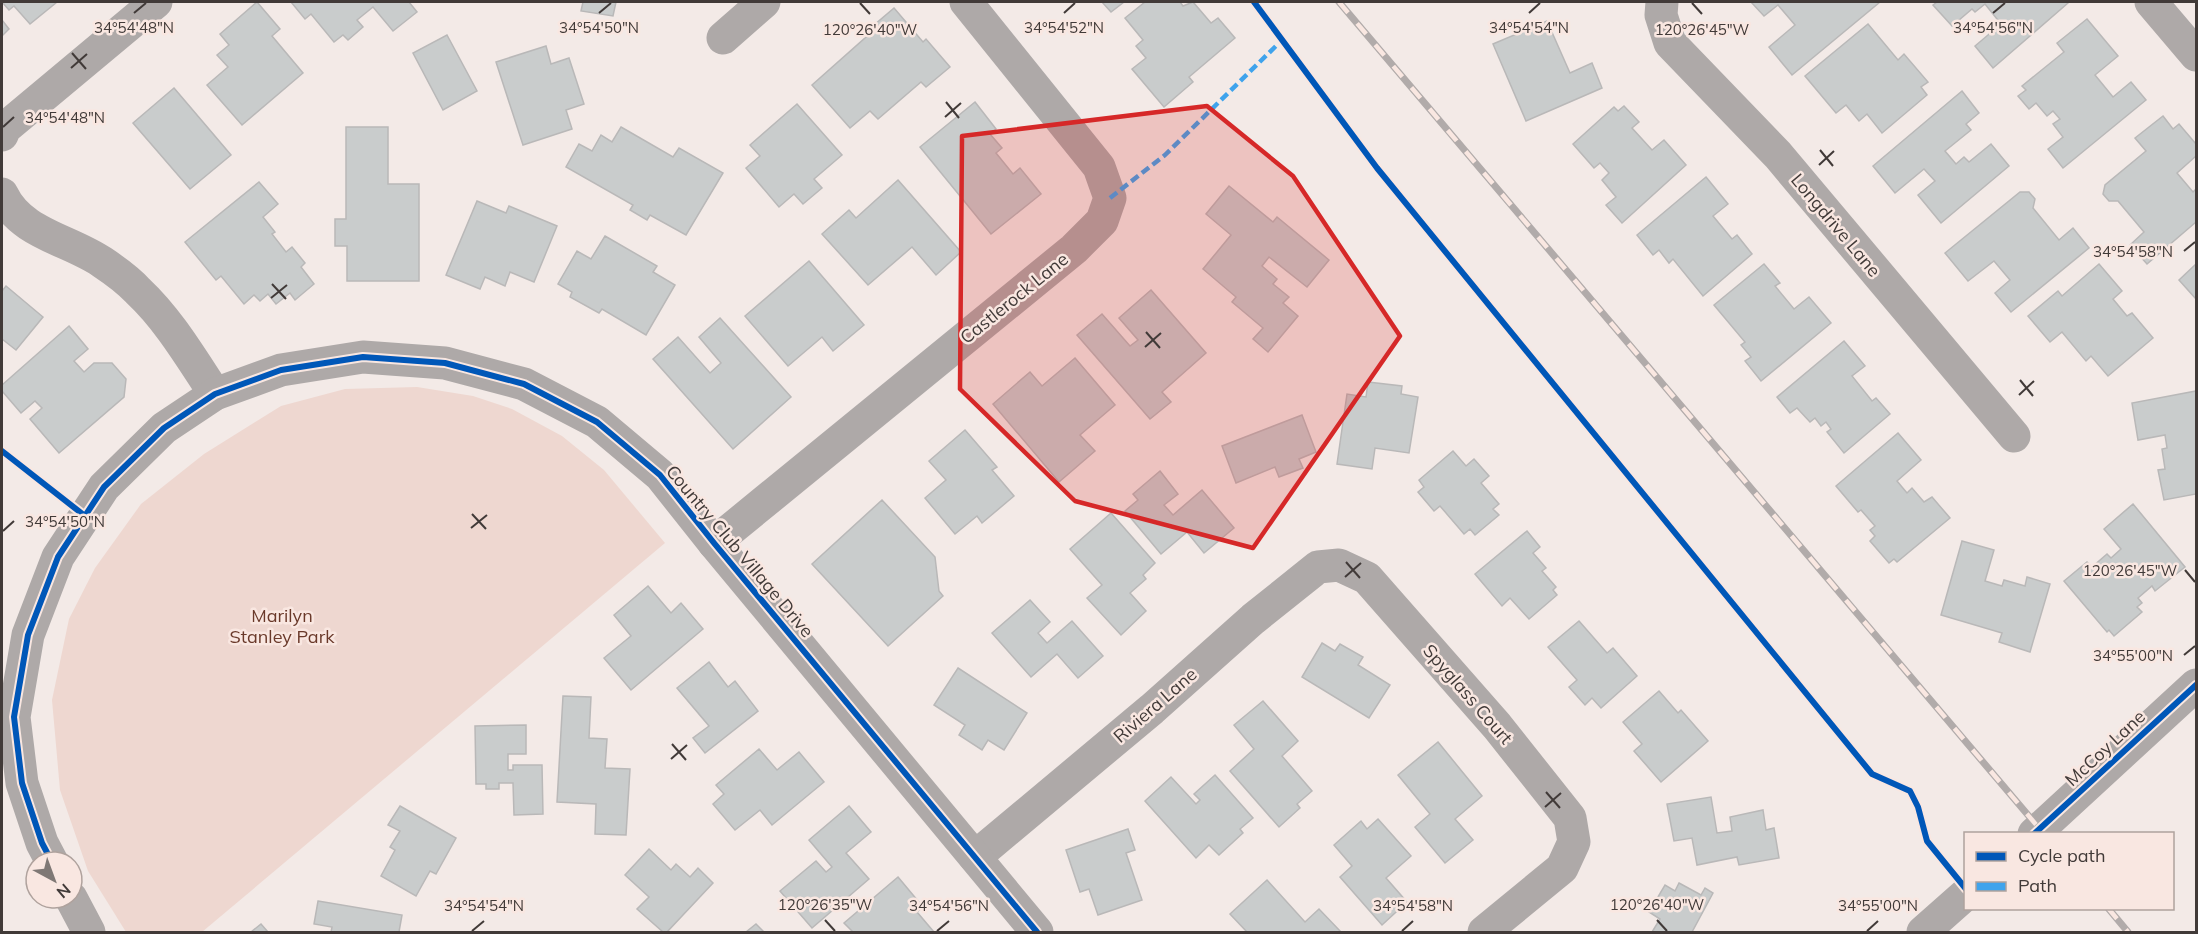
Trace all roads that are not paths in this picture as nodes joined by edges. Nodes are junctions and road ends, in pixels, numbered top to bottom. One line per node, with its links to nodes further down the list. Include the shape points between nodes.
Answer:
1 (156, 2): 8 (street, via 5,128)
2 (764, 2): 6 (street)
3 (966, 2): 12 (street, Castlerock Lane, via 1099,167 1110,198 1102,221 1074,249)
4 (2151, 2): 7 (street)
5 (1661, 8): 11 (street, Longdrive Lane, via 1670,43 1778,155)
6 (723, 38)
7 (2196, 55)
8 (2, 135)
9 (2, 194): 10 (street, via 8,207 37,231 101,261 138,290 168,324)
10 (215, 393): 12 (street, Country Club Village Drive, via 281,370 363,357 444,363 524,384 597,423 660,475); 16 (street, Country Club Village Drive, via 164,428 104,487 58,556 28,635 14,717 22,783)
11 (2014, 436)
12 (714, 543): 17 (street, Country Club Village Drive)
13 (1339, 565): 17 (street, Riviera Lane, via 1318,567 1253,619); 22 (street, Spyglass Court, via 1367,578 1497,726 1570,818 1574,842 1562,868)
14 (2196, 685): 15 (street, McCoy Lane)
15 (2036, 832)
16 (46, 850)
17 (975, 857): 21 (street, Country Club Village Drive)
18 (1964, 895): 23 (street)
19 (77, 910): 20 (street)
20 (89, 933)
21 (1037, 933)
22 (1484, 933)
23 (1923, 933)

